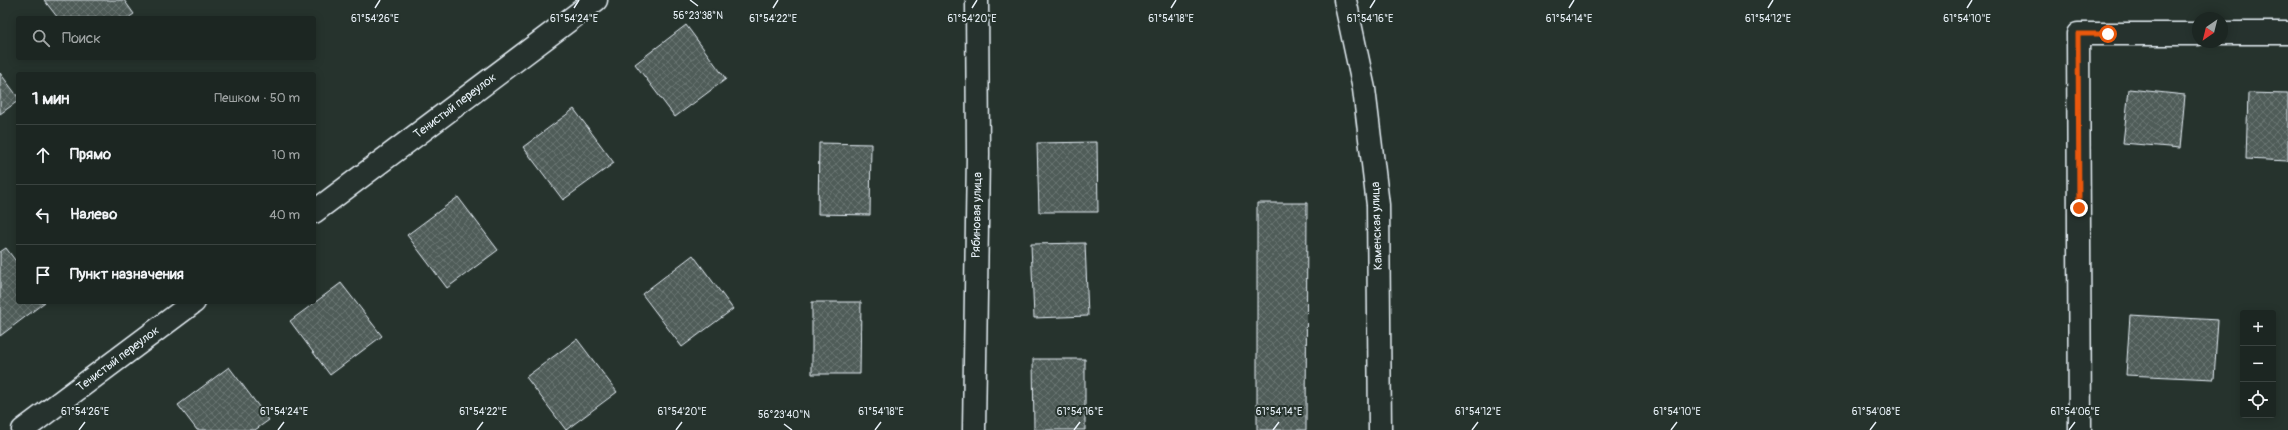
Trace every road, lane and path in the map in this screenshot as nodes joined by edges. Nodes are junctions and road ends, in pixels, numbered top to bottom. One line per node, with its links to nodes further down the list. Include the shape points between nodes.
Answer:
1 (596, 0): 7 (street, Тенистый переулок)
2 (977, 0): 10 (street, Рябиновая улица, via 978,154)
3 (1345, 0): 11 (street, Каменская улица, via 1364,89 1378,205)
4 (2288, 33): 6 (street)
5 (2192, 34): 12 (street, via 2078,34)
6 (2228, 34)
7 (316, 210)
8 (191, 304): 9 (street, Тенистый переулок)
9 (23, 430)
10 (974, 430)
11 (1380, 430)
12 (2080, 430)

